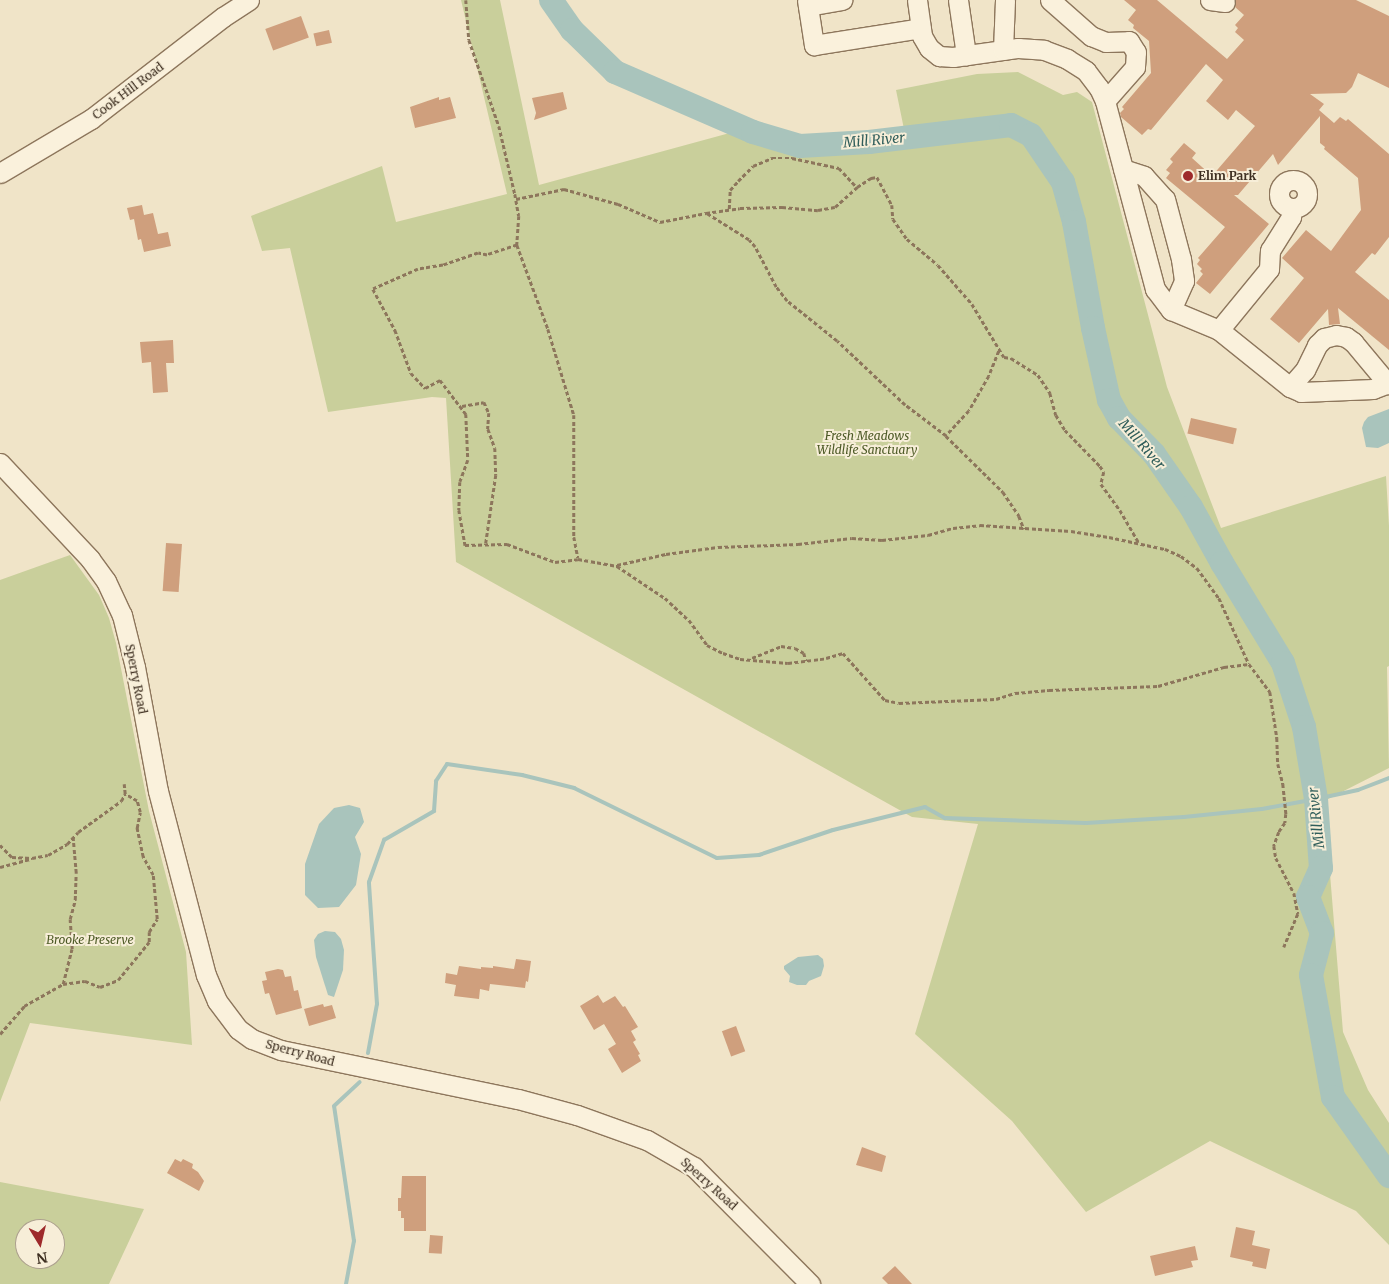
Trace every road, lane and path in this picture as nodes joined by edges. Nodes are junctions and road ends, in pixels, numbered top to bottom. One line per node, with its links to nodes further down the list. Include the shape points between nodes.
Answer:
1 (249, 0): 14 (street, Cook Hill Road, via 91,120)
2 (466, 0): 16 (path, via 469,40 499,126)
3 (842, 0): 8 (street)
4 (917, 0): 9 (street)
5 (958, 0): 11 (street)
6 (1005, 0): 10 (street)
7 (1050, 0): 12 (street, via 1091,36 1106,42 1129,41 1136,52 1135,67)
8 (808, 3): 9 (street, via 814,45)
9 (921, 28): 11 (street, via 929,48 939,56 953,58)
10 (1003, 50): 11 (street); 12 (street, via 1044,50 1067,58 1086,70)
11 (966, 55)
12 (1104, 101): 13 (street)
13 (1123, 169): 21 (street, via 1155,289); 21 (street, via 1144,176 1165,199 1184,281)
14 (0, 174)
15 (857, 187): 18 (path, via 835,207 818,210 782,207); 18 (path, via 839,168 792,158 772,158 753,166 730,190); 23 (path, via 876,176 892,205 893,219 898,227 914,246 938,265 972,304)
16 (516, 199): 19 (path, via 564,189 618,204 656,221); 20 (path, via 519,216)
17 (1292, 208): 22 (street, via 1292,217 1270,250 1269,269)
18 (729, 209): 19 (path)
19 (706, 213): 27 (path, via 749,240 787,301 837,341 905,405)
20 (517, 245): 26 (path, via 487,255 478,253 418,269 373,289 411,373 425,388 440,380); 32 (path, via 548,328 574,415 574,536)
21 (1171, 310): 22 (street)
22 (1219, 330): 25 (street)
23 (999, 351): 27 (path, via 969,412); 31 (path, via 1038,375 1050,393 1064,430 1104,472 1101,484)
24 (1388, 383): 25 (street, via 1373,389 1305,394); 25 (street, via 1353,342 1336,335 1324,338 1317,345 1304,370)
25 (1290, 387)
26 (461, 406): 30 (path, via 466,414 468,460 460,482 461,528 465,545); 30 (path, via 484,402 489,413 488,429 494,448 496,475)
27 (946, 436): 29 (path, via 1003,492)
28 (0, 463): 46 (street, Sperry Road, via 90,559 106,581 122,615 158,791 206,975 217,1001 238,1029 252,1039 281,1050 518,1099 577,1115 647,1140 694,1167)
29 (1024, 529): 31 (path, via 1071,531); 33 (path, via 980,525 882,540 852,538 718,548 666,554)
30 (486, 543): 32 (path, via 516,546 555,562)
31 (1139, 543): 36 (path, via 1165,549 1197,568 1219,598)
32 (578, 559): 33 (path)
33 (617, 566): 34 (path, via 665,598 689,620 707,645 740,659)
34 (750, 659): 35 (path); 35 (path, via 781,646 795,648 804,654)
35 (806, 662): 36 (path, via 843,653 885,700 899,703 996,699 1049,690 1158,686 1224,667)
36 (1249, 664): 43 (path, via 1270,692 1286,814 1286,823 1274,846 1276,858 1294,893 1298,914)
37 (124, 784): 38 (path)
38 (125, 794): 39 (path, via 106,814); 44 (path, via 137,801 140,812 137,828 143,857 153,875 157,919 149,932 148,942 118,980 100,986 86,982)
39 (73, 837): 41 (path, via 48,854); 44 (path, via 76,872 75,900 70,919 72,949)
40 (0, 845): 41 (path, via 12,857)
41 (32, 858): 42 (path)
42 (0, 868)
43 (1284, 946)
44 (63, 984): 45 (path, via 24,1006)
45 (0, 1034)
46 (810, 1284)

